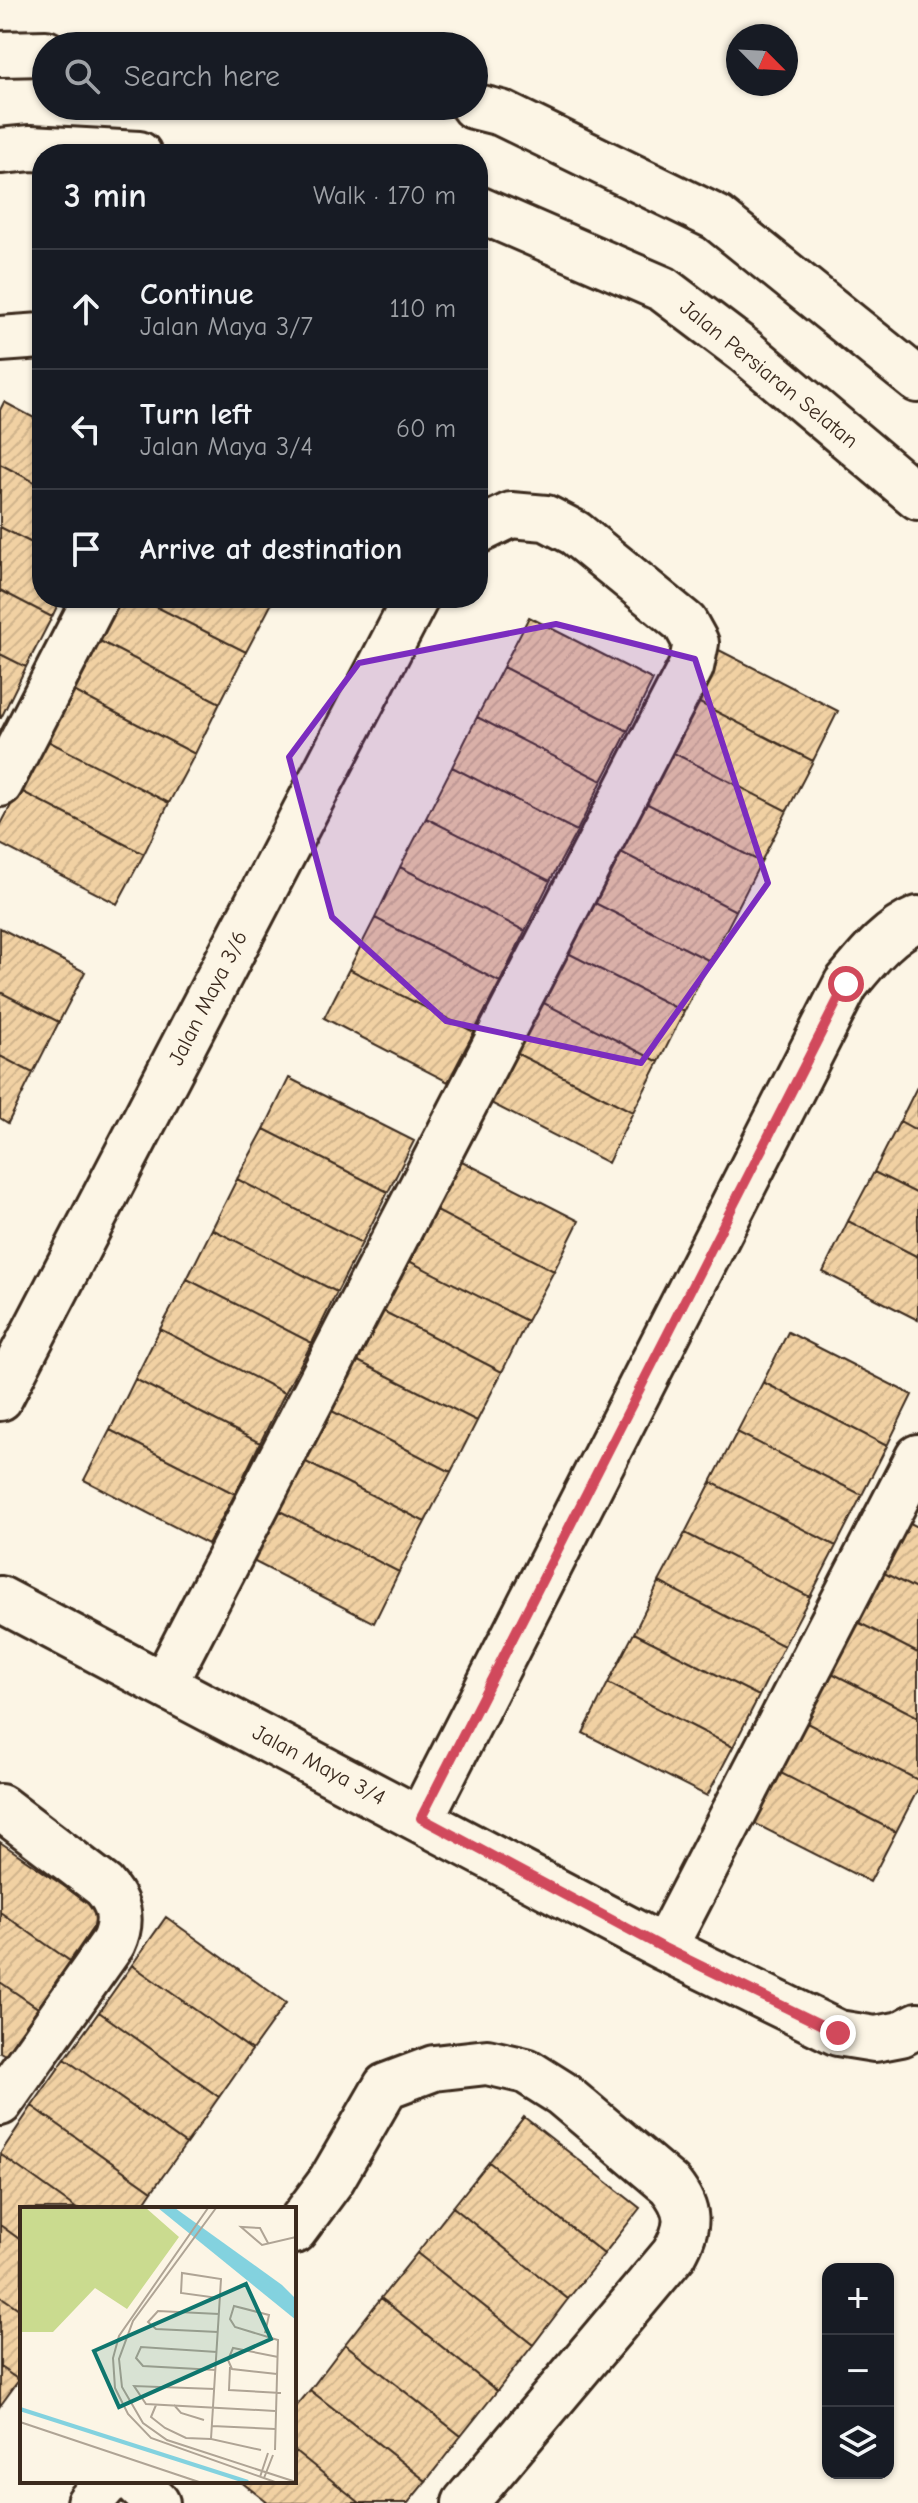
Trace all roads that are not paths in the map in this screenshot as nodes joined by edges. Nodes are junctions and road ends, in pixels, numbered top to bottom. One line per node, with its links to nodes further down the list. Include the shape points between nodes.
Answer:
1 (32, 53): 2 (street)
2 (0, 54)
3 (488, 110): 9 (street, via 717,218)
4 (32, 148): 5 (street)
5 (0, 151)
6 (488, 213): 10 (street, Jalan Persiaran Selatan, via 663,289)
7 (32, 337): 8 (street)
8 (0, 339)
9 (918, 380)
10 (918, 497)
11 (494, 523): 19 (street, via 546,518 575,533 685,623 696,643 691,667)
12 (91, 608): 14 (street)
13 (411, 608): 16 (street, Jalan Maya 3/6)
14 (0, 784)
15 (918, 919): 21 (street, via 878,946 846,984)
16 (0, 1398)
17 (918, 1457): 22 (street)
18 (0, 1599): 19 (street, Jalan Maya 3/4)
19 (164, 1684): 21 (street, Jalan Maya 3/4)
20 (0, 1807): 24 (street, via 104,1886 114,1897 120,1921 113,1943)
21 (421, 1818): 22 (street, Jalan Maya 3/4)
22 (664, 1948): 23 (street, Jalan Maya 3/4, via 838,2033 875,2039)
23 (912, 2035)
24 (0, 2103)
25 (296, 2228): 30 (street, via 331,2181 386,2086 434,2068 487,2062 526,2071 561,2093 681,2199 684,2237 674,2254)
26 (106, 2483): 28 (street)
27 (136, 2483): 29 (street)
28 (89, 2503)
29 (157, 2503)
30 (465, 2503)

